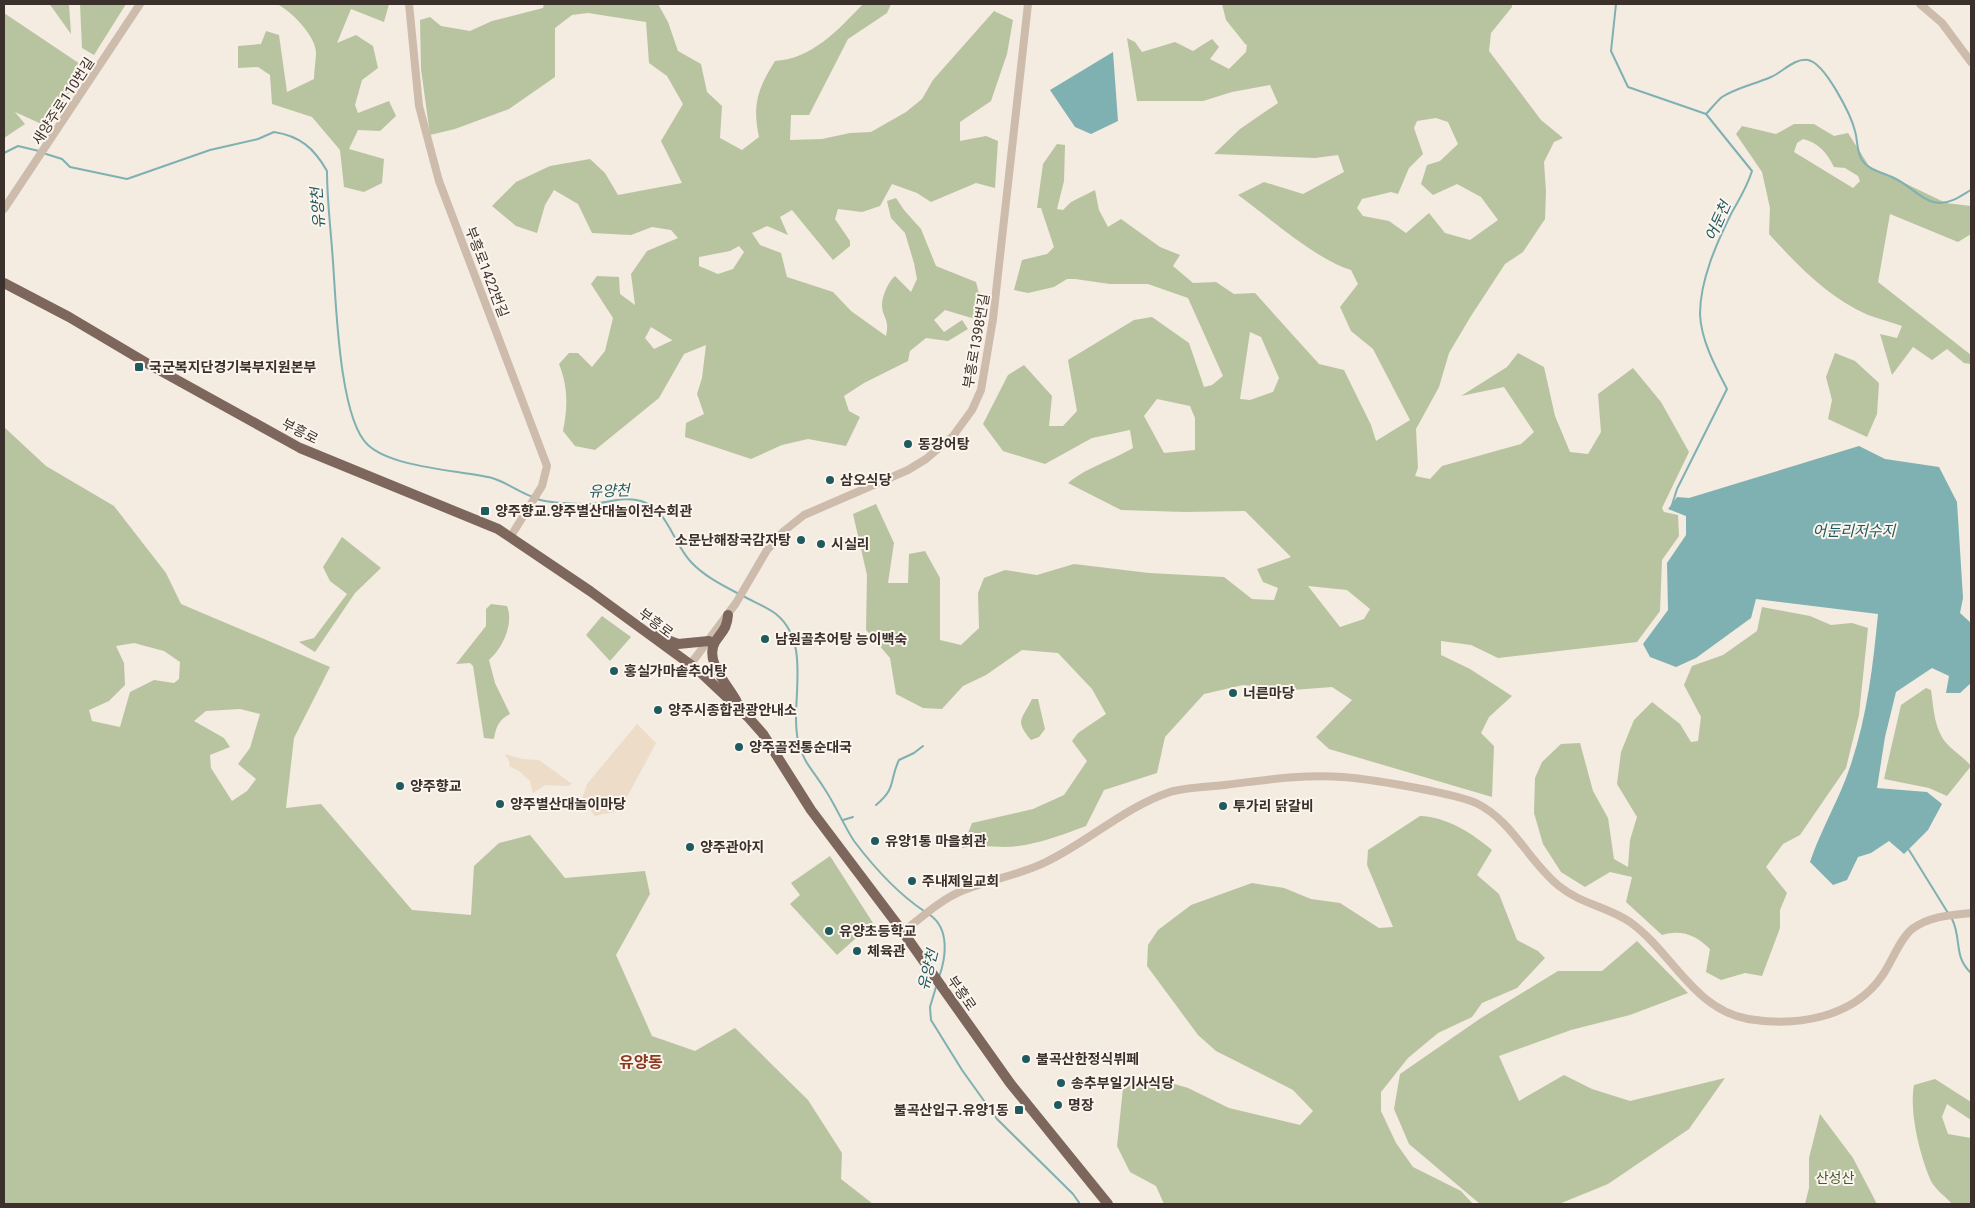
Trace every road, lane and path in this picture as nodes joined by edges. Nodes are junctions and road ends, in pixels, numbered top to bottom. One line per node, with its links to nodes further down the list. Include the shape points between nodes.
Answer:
1 (140, 4): 6 (street, 새양주로110번길)
2 (409, 4): 8 (street, 부흥로1422번길, via 419,106 439,181 547,466 542,486)
3 (1028, 4): 9 (street, 부흥로1398번길, via 997,293 978,400 966,421 926,459 799,518 772,543)
4 (1920, 4): 5 (street, via 1946,27)
5 (1971, 62)
6 (4, 210)
7 (4, 283): 8 (main road, 부흥로, via 300,448)
8 (511, 536): 10 (main road, 부흥로)
9 (728, 615): 11 (street, 부흥로1398번길); 13 (main road, via 727,626 714,644 712,659)
10 (641, 630): 11 (main road, via 678,644); 12 (main road, 부흥로)
11 (709, 641): 12 (street, 부흥로1398번길)
12 (690, 665): 13 (main road, 부흥로)
13 (741, 710): 15 (main road, 부흥로, via 778,754 807,804)
14 (1971, 913): 15 (street, via 1945,916 1909,931 1881,978 1866,994 1843,1009 1810,1020 1746,1019 1720,1009 1701,996 1644,933 1629,922 1576,898 1556,884 1490,811 1444,794 1341,777 1298,778 1173,791 1149,801 1044,864 963,890)
15 (903, 932): 16 (main road, 부흥로, via 1010,1083)
16 (1108, 1204)

